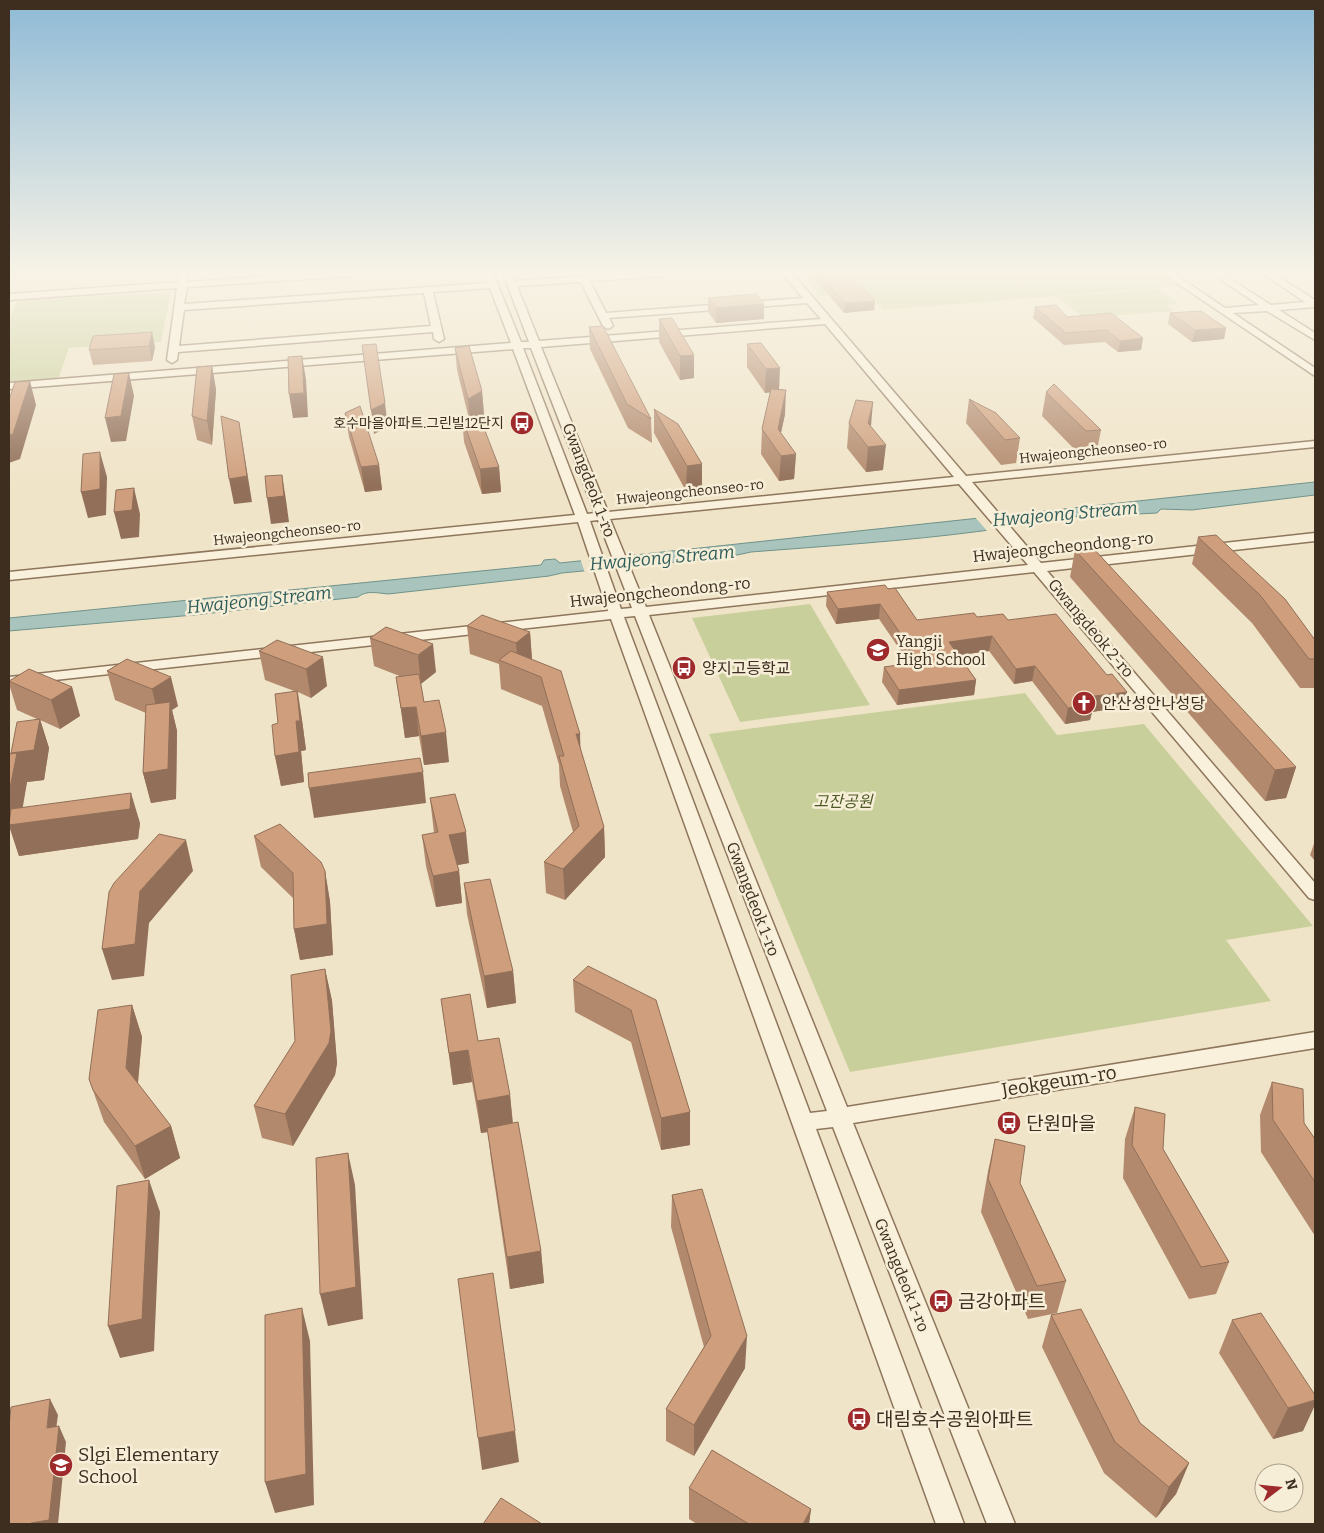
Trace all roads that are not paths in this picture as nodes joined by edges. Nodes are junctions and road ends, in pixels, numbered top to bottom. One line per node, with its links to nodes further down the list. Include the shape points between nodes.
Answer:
1 (535, 344): 18 (street, Gwangdeok 1-ro)
2 (175, 345): 10 (street)
3 (233, 345): 10 (street)
4 (441, 345): 11 (street)
5 (516, 345): 6 (street); 11 (street); 19 (street, Gwangdeok 1-ro)
6 (525, 345)
7 (848, 345): 17 (street, Gwangdeok 2-ro)
8 (1273, 345): 14 (street)
9 (1287, 345): 12 (street)
10 (174, 349): 13 (street)
11 (442, 351): 13 (street)
12 (1315, 364)
13 (170, 373): 15 (street)
14 (1315, 373)
15 (9, 386)
16 (1315, 444): 17 (street, Hwajeongcheonseo-ro)
17 (962, 480): 18 (street, Hwajeongcheonseo-ro); 21 (street, Gwangdeok 2-ro)
18 (604, 516): 19 (street, Hwajeongcheonseo-ro); 23 (street, Gwangdeok 1-ro)
19 (581, 518): 22 (street, Hwajeongcheonseo-ro); 24 (street, Gwangdeok 1-ro)
20 (1315, 536): 21 (street, Hwajeongcheondong-ro)
21 (1039, 567): 23 (street, Hwajeongcheondong-ro); 26 (street, Gwangdeok 2-ro)
22 (9, 576)
23 (641, 612): 24 (street, Hwajeongcheondong-ro); 28 (street, Gwangdeok 1-ro)
24 (616, 614): 25 (street, Hwajeongcheondong-ro); 29 (street, Gwangdeok 1-ro)
25 (9, 682)
26 (1315, 894)
27 (1315, 1040): 28 (street, Jeokgeum-ro)
28 (838, 1116): 29 (street, Jeokgeum-ro); 31 (street, Gwangdeok 1-ro)
29 (803, 1123): 30 (street, Gwangdeok 1-ro)
30 (950, 1524)
31 (1001, 1524)

